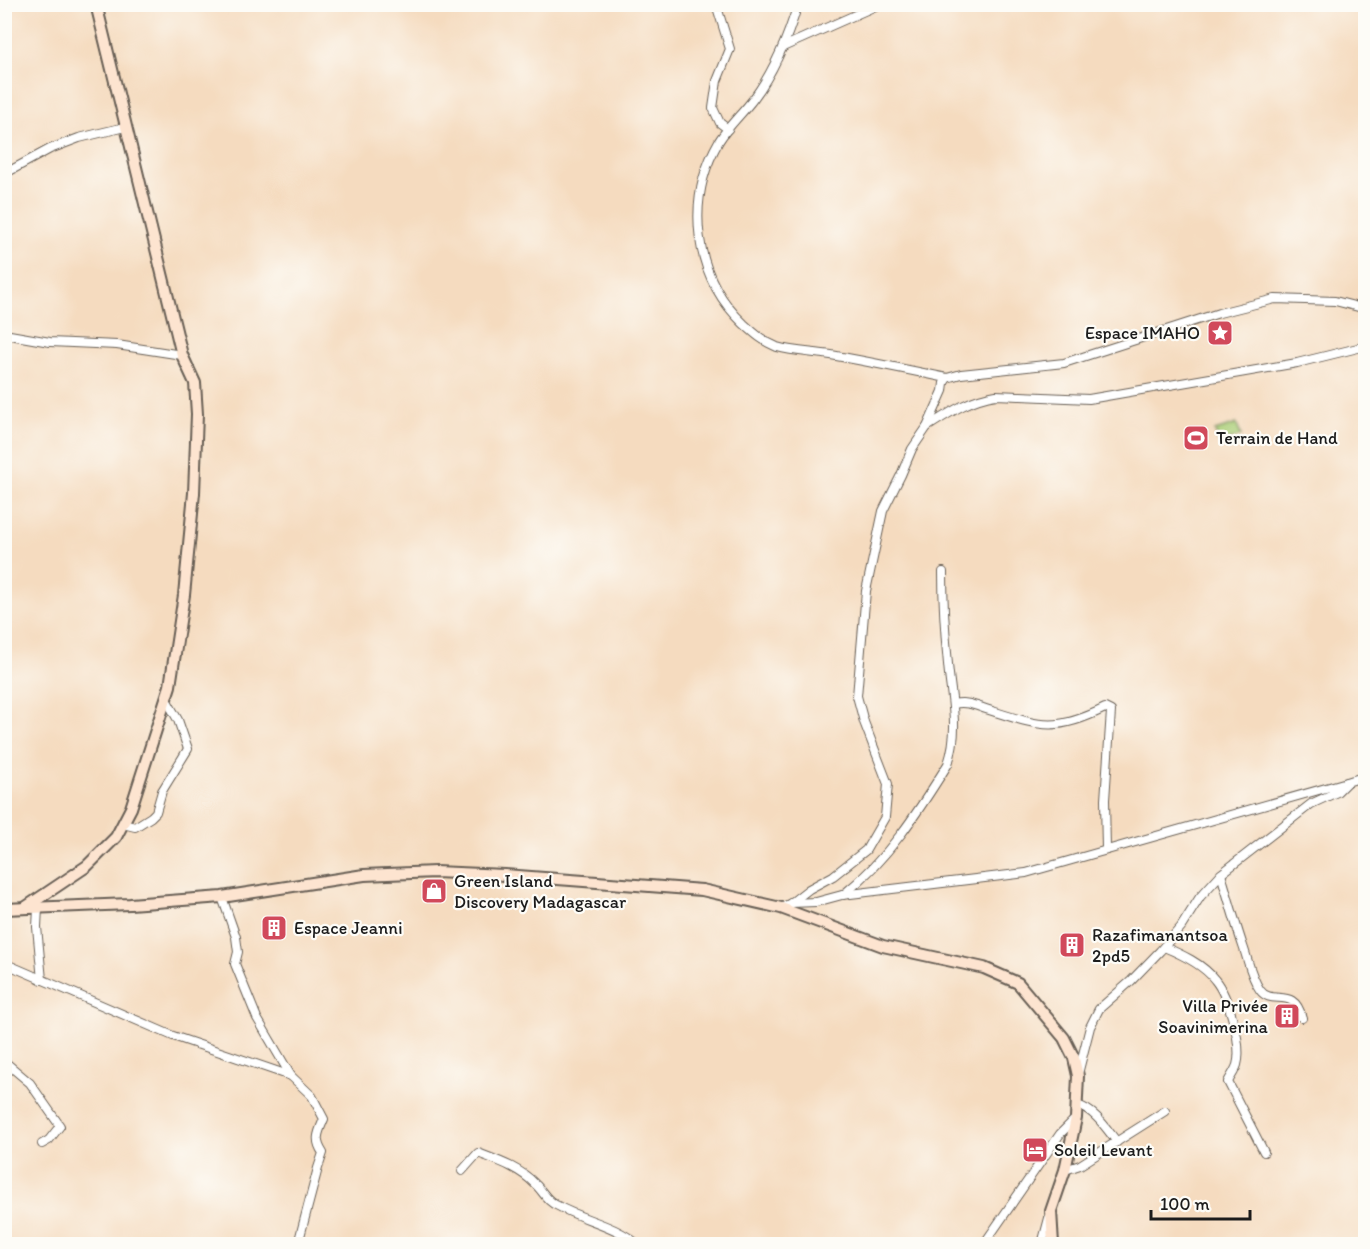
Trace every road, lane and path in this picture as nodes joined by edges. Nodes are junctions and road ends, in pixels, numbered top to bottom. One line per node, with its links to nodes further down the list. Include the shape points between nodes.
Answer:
1 (96, 4): 6 (main road)
2 (716, 4): 7 (street, via 730,49 717,81 712,108)
3 (798, 4): 5 (street)
4 (880, 4): 5 (street)
5 (782, 47): 7 (street, via 770,74)
6 (125, 127): 8 (street, via 50,149); 12 (main road)
7 (728, 129): 13 (street, via 704,174 698,237 719,294 736,317 757,336 778,347)
8 (4, 174)
9 (1365, 309): 13 (street, via 1335,301 1275,298 1064,363)
10 (4, 334): 12 (street)
11 (1365, 346): 14 (street, via 1297,363 1089,399 985,396)
12 (182, 355): 16 (main road, via 195,383 196,455 184,595)
13 (947, 378): 14 (street)
14 (927, 427): 25 (street, via 912,449 883,511 863,618 857,696 888,784 885,817 866,850)
15 (942, 572): 17 (street, via 947,662)
16 (166, 699): 20 (main road, via 132,808); 20 (street, via 188,749 162,791 152,817 135,827)
17 (954, 704): 21 (street, via 965,701 1021,721 1054,726 1105,708 1111,711); 23 (street, via 956,724 948,764 905,831 864,878)
18 (1365, 776): 19 (street)
19 (1347, 782): 21 (street); 22 (street, via 1337,792 1311,804)
20 (123, 824): 28 (main road, via 116,837 87,866)
21 (1106, 849): 23 (street, via 1026,873)
22 (1221, 874): 29 (street); 32 (street, via 1258,987 1266,995 1295,1002)
23 (842, 896): 25 (street)
24 (222, 897): 25 (main road, via 364,875 435,872 702,890); 26 (main road); 35 (street, via 236,937 236,964 257,1018)
25 (786, 906): 34 (main road, via 883,946 984,968 1018,983 1064,1038)
26 (38, 908): 28 (main road); 31 (street)
27 (4, 909): 28 (main road)
28 (24, 909)
29 (1164, 947): 34 (street, via 1099,1009 1090,1027); 41 (street, via 1191,960 1222,991 1238,1049 1238,1064 1228,1082)
30 (4, 963): 31 (street)
31 (42, 980): 35 (street, via 173,1036)
32 (1302, 1018)
33 (4, 1061): 40 (street, via 30,1083 60,1126)
34 (1078, 1076): 36 (main road)
35 (291, 1077): 45 (street, via 312,1096 324,1119 316,1136 323,1153)
36 (1077, 1105): 38 (main road); 39 (street, via 1095,1116)
37 (1165, 1111): 39 (street)
38 (1076, 1118): 42 (main road); 47 (street, via 1060,1134)
39 (1117, 1142): 42 (street)
40 (42, 1144)
41 (1264, 1152)
42 (1065, 1170): 44 (main road)
43 (462, 1171): 46 (street, via 478,1153 505,1163 533,1182 547,1200 620,1232)
44 (1052, 1211): 48 (street); 49 (main road)
45 (298, 1245)
46 (637, 1245)
47 (984, 1245)
48 (1042, 1245)
49 (1053, 1245)

